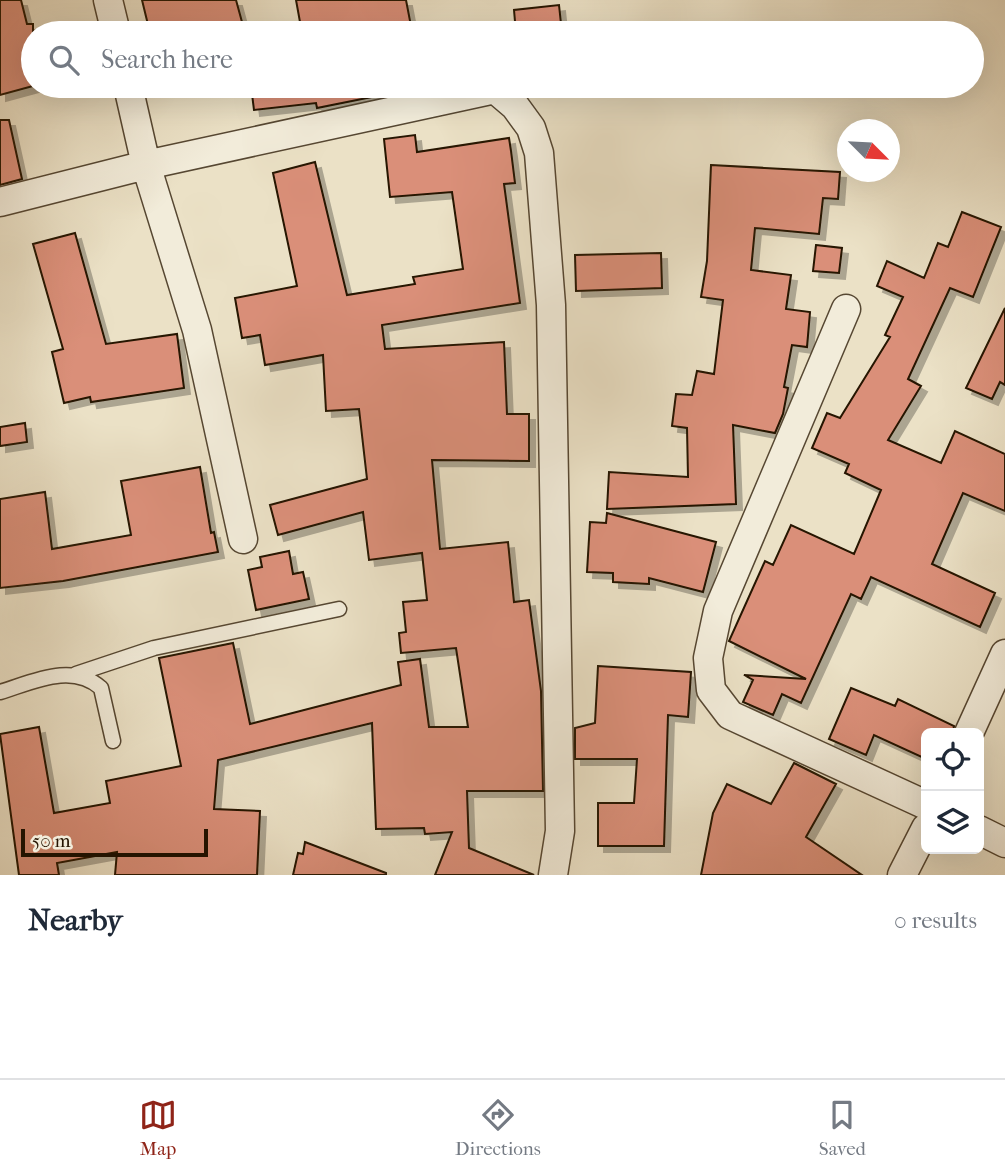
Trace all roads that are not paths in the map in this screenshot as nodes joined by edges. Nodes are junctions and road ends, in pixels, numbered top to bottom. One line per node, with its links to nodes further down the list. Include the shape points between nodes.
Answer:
1 (108, 0): 2 (street)
2 (113, 21)
3 (131, 98): 6 (street)
4 (454, 98): 6 (street)
5 (506, 98): 20 (street, via 531,128 539,153 551,305 560,831)
6 (146, 165): 7 (street); 9 (street, via 197,330)
7 (0, 202)
8 (846, 309): 16 (street, via 718,611 708,659 710,690 730,715)
9 (243, 539)
10 (340, 609): 12 (lane, via 154,648)
11 (1005, 654): 14 (street)
12 (76, 674): 13 (lane); 15 (lane, via 101,688)
13 (0, 692)
14 (972, 728)
15 (113, 741)
16 (921, 803)
17 (984, 833): 19 (street)
18 (921, 838): 21 (street)
19 (1005, 843)
20 (553, 875)
21 (902, 875)

